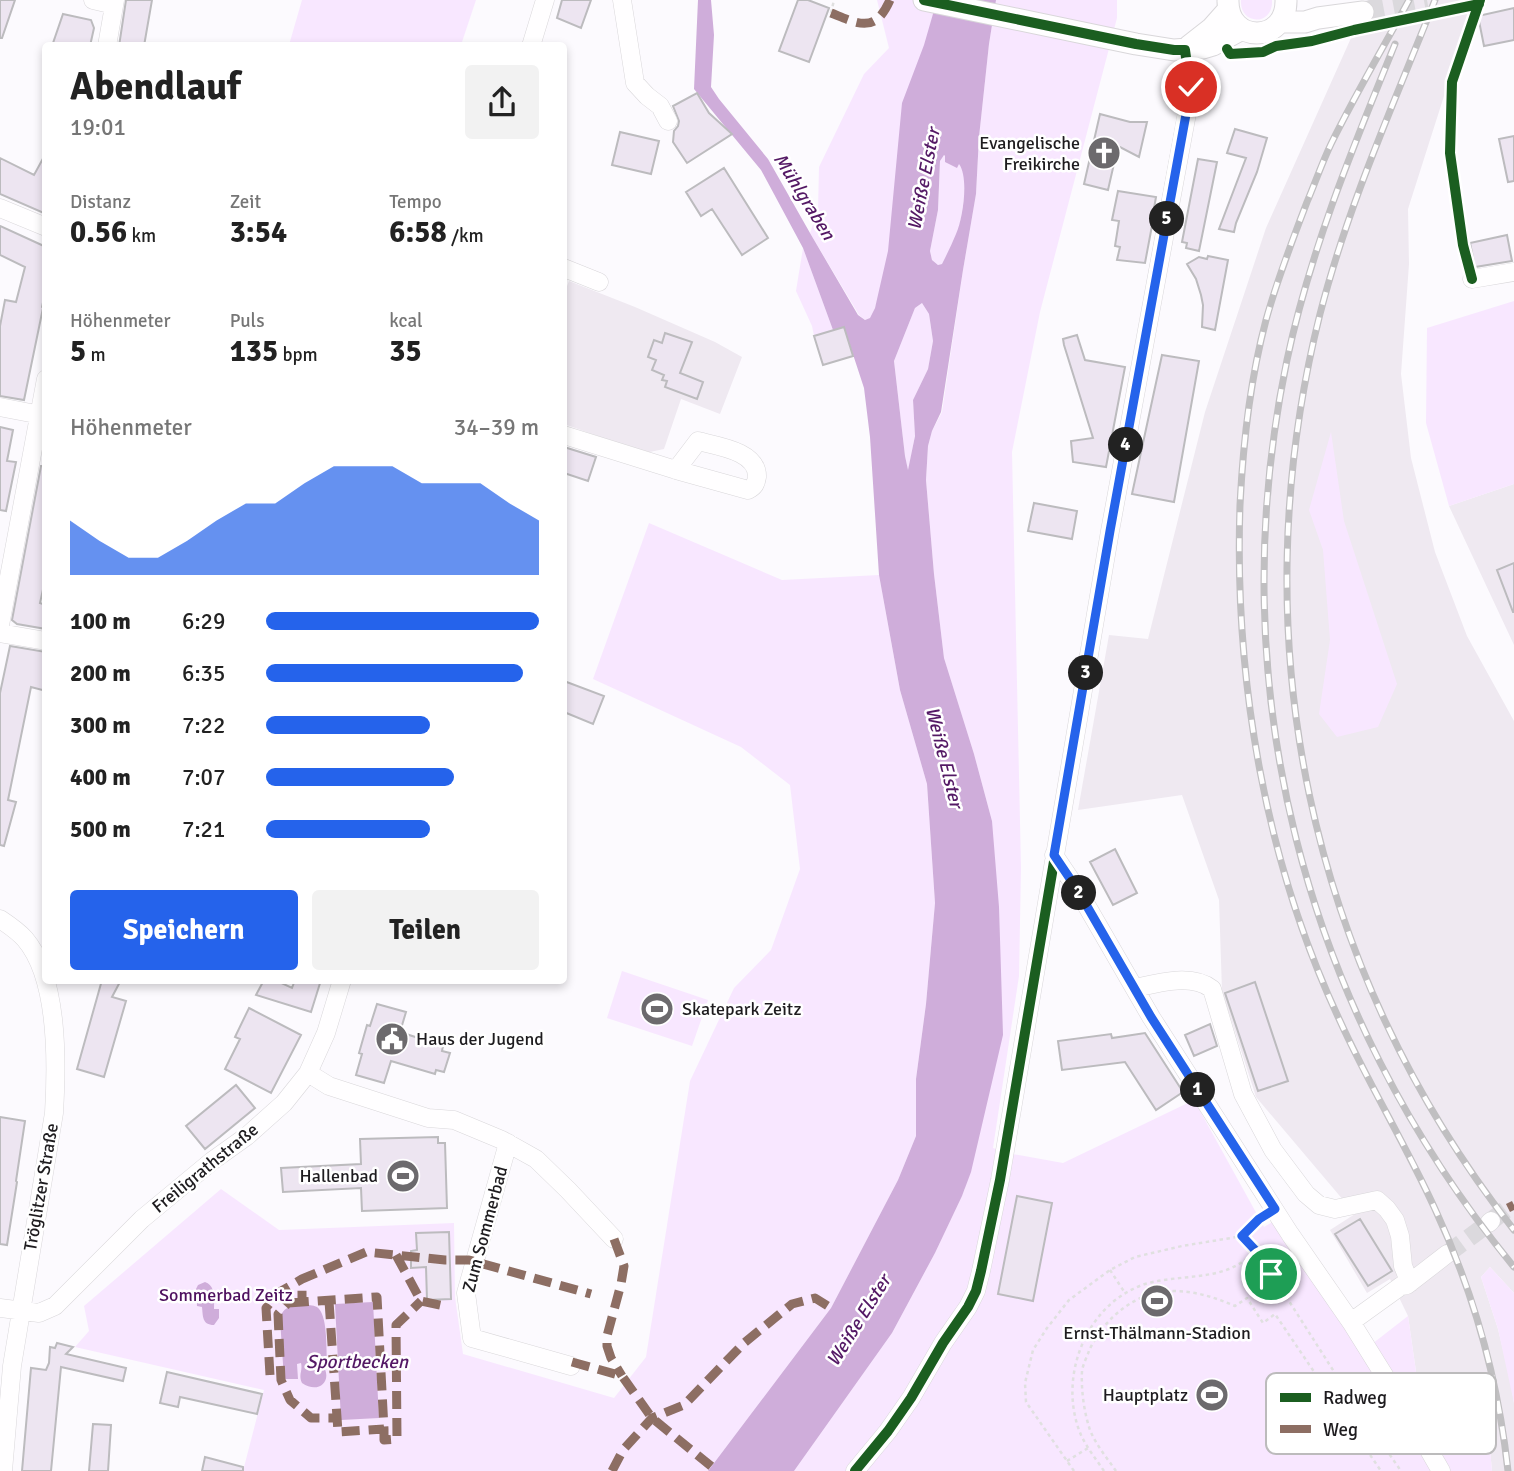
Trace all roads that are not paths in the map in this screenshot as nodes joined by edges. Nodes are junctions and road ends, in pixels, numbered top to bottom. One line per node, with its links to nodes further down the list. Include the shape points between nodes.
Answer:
1 (93, 0): 6 (street)
2 (545, 0): 13 (street)
3 (622, 0): 15 (street, via 635,83 660,106)
4 (923, 0): 14 (main road)
5 (1287, 0): 9 (main road); 10 (main road)
6 (115, 2): 12 (street)
7 (1228, 5): 11 (main road, via 1233,21); 14 (main road, via 1212,28)
8 (1363, 12): 9 (main road)
9 (1318, 18): 10 (main road)
10 (1280, 22): 11 (main road, via 1263,33)
11 (1242, 29): 14 (main road, via 1213,45)
12 (108, 42)
13 (532, 42)
14 (1185, 50): 29 (street, via 1190,97)
15 (668, 121)
16 (0, 208): 17 (street)
17 (42, 225)
18 (567, 269): 21 (street)
19 (1514, 272): 20 (street)
20 (1472, 279)
21 (599, 282)
22 (0, 407): 23 (street)
23 (42, 415): 26 (street)
24 (567, 436): 25 (street)
25 (676, 470)
26 (0, 625)
27 (0, 633): 28 (street)
28 (42, 640)
29 (1054, 855): 34 (street); 47 (street, via 1000,1180 976,1291 911,1398)
30 (0, 919): 31 (street, Tröglitzer Straße, via 25,939)
31 (42, 970)
32 (46, 984): 41 (street, Tröglitzer Straße, via 52,1008 55,1102)
33 (341, 984): 35 (street, Freiligrathstraße)
34 (1135, 988): 39 (street, via 1168,980 1206,984 1212,989 1243,1094 1273,1150 1319,1205 1335,1209 1377,1200 1387,1209 1400,1236); 42 (street)
35 (308, 1073): 36 (street, Zum Sommerbad, via 329,1086 428,1118 454,1120); 41 (street, Freiligrathstraße, via 284,1103 142,1219 55,1306 39,1312)
36 (508, 1143): 37 (street, Zum Sommerbad, via 536,1159); 43 (street, Zum Sommerbad, via 466,1293 472,1338)
37 (614, 1239)
38 (1447, 1254): 39 (street)
39 (1410, 1283): 42 (street)
40 (0, 1308): 41 (street, Freiligrathstraße)
41 (20, 1311): 46 (street, Tröglitzer Straße)
42 (1351, 1322): 44 (street)
43 (571, 1366)
44 (1383, 1373)
45 (1431, 1454): 48 (street)
46 (3, 1471)
47 (855, 1471)
48 (1441, 1471)

